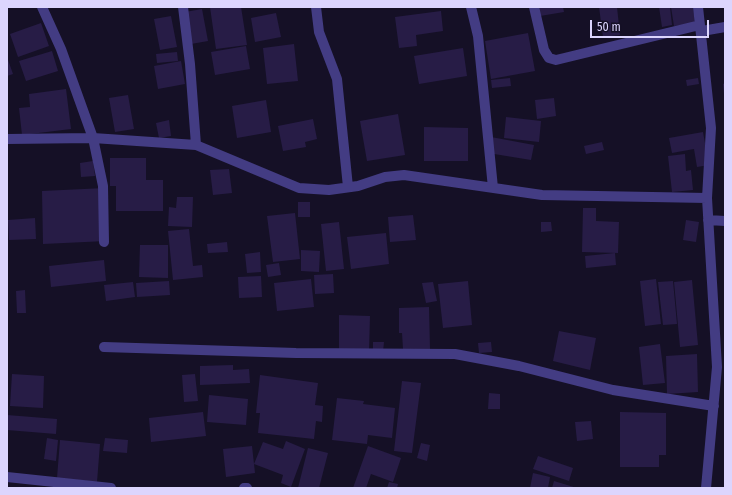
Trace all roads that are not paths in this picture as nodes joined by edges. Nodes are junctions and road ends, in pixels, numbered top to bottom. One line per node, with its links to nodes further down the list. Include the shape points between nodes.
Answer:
1 (42, 7): 9 (street, via 61,49)
2 (183, 7): 11 (street)
3 (316, 7): 12 (street, via 319,32 337,79)
4 (471, 7): 13 (street, via 478,36)
5 (534, 7): 8 (street, via 544,50 549,58 556,60)
6 (698, 7): 8 (street)
7 (725, 27): 8 (street)
8 (701, 28): 14 (street, via 711,128)
9 (93, 138): 10 (street); 11 (street); 17 (street, via 103,186)
10 (7, 139)
11 (196, 145): 12 (street, via 299,188 329,190)
12 (348, 187): 13 (street, via 385,177 404,175)
13 (493, 188): 14 (street, via 542,195)
14 (706, 198): 15 (street)
15 (708, 220): 16 (street); 19 (street, via 717,367)
16 (725, 220)
17 (104, 242)
18 (104, 347): 19 (street, via 296,353 455,354 519,366 613,390)
19 (714, 406): 23 (street)
20 (7, 477): 21 (street)
21 (41, 484): 22 (street)
22 (111, 488)
23 (706, 488)

